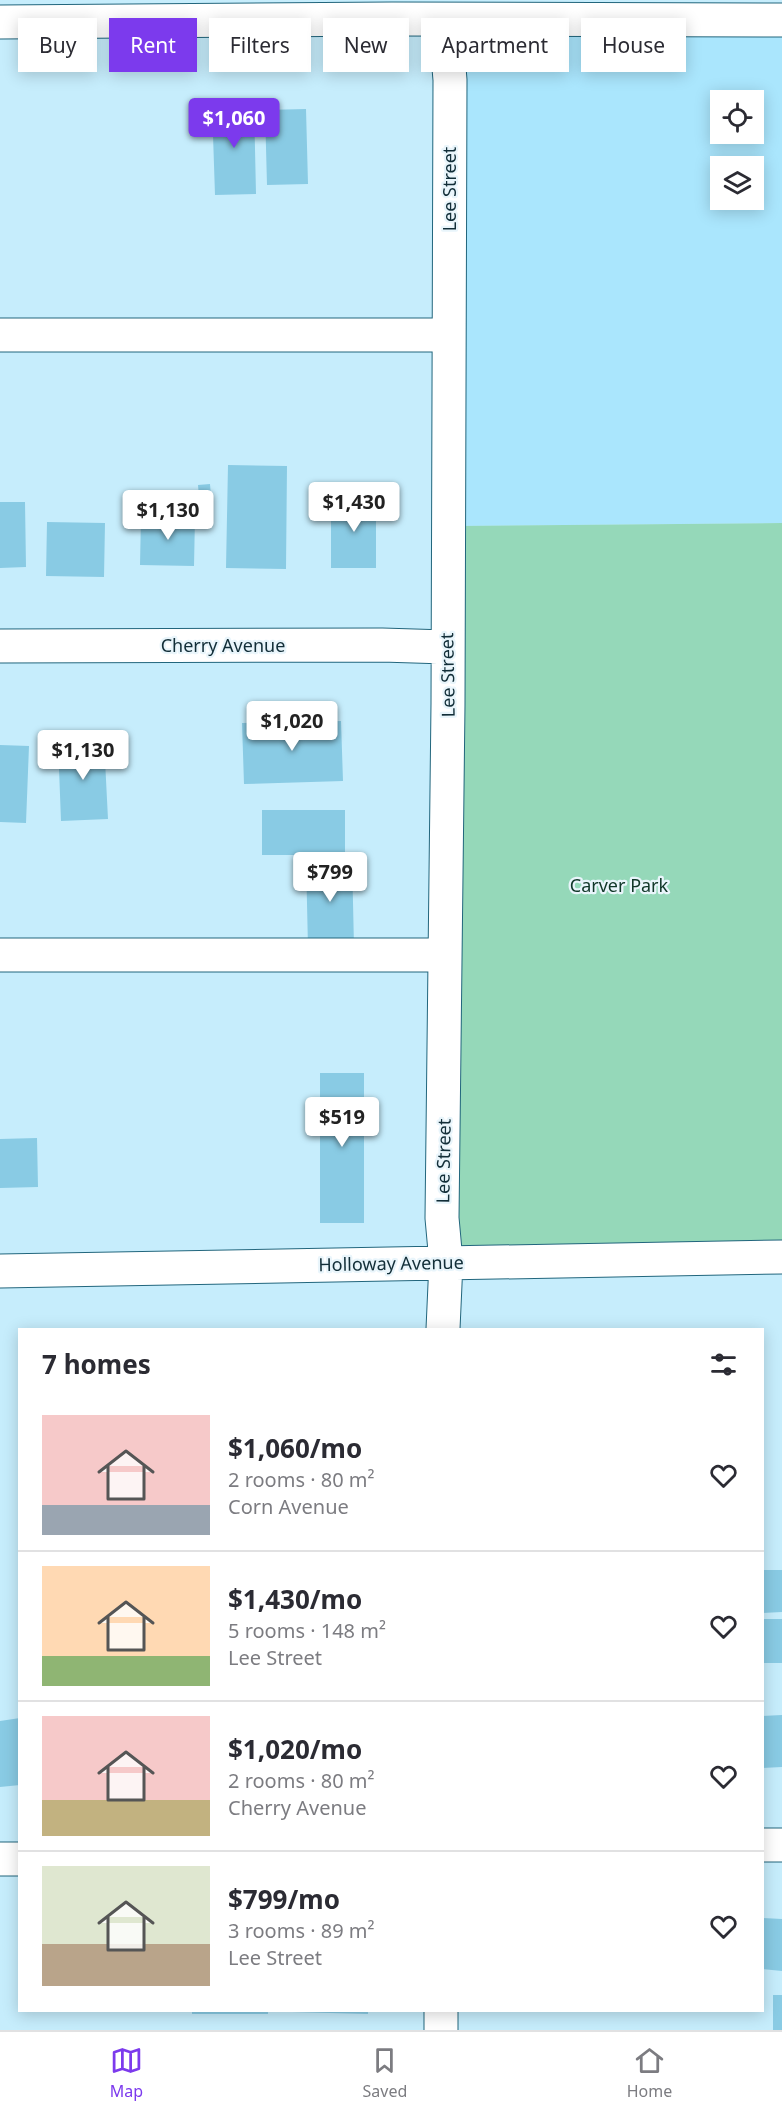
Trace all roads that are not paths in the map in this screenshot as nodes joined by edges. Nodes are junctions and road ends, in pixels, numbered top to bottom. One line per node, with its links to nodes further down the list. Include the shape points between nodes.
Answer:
1 (421, 20): 4 (street)
2 (569, 20): 3 (street)
3 (782, 20)
4 (0, 22)
5 (449, 72): 7 (street, Lee Street)
6 (0, 335): 7 (street)
7 (448, 335): 9 (street, Lee Street)
8 (0, 646): 9 (street, Cherry Avenue)
9 (446, 647): 10 (street, Lee Street)
10 (445, 955): 11 (street); 13 (street, Lee Street, via 442,1218)
11 (0, 956)
12 (782, 1257): 13 (street, Holloway Avenue)
13 (446, 1262): 14 (street, Holloway Avenue); 15 (street, Lee Street)
14 (0, 1271)
15 (443, 1328)
16 (764, 1845): 17 (street)
17 (782, 1845)
18 (0, 1859): 19 (street)
19 (18, 1859)
20 (441, 2012): 21 (street)
21 (441, 2030)

